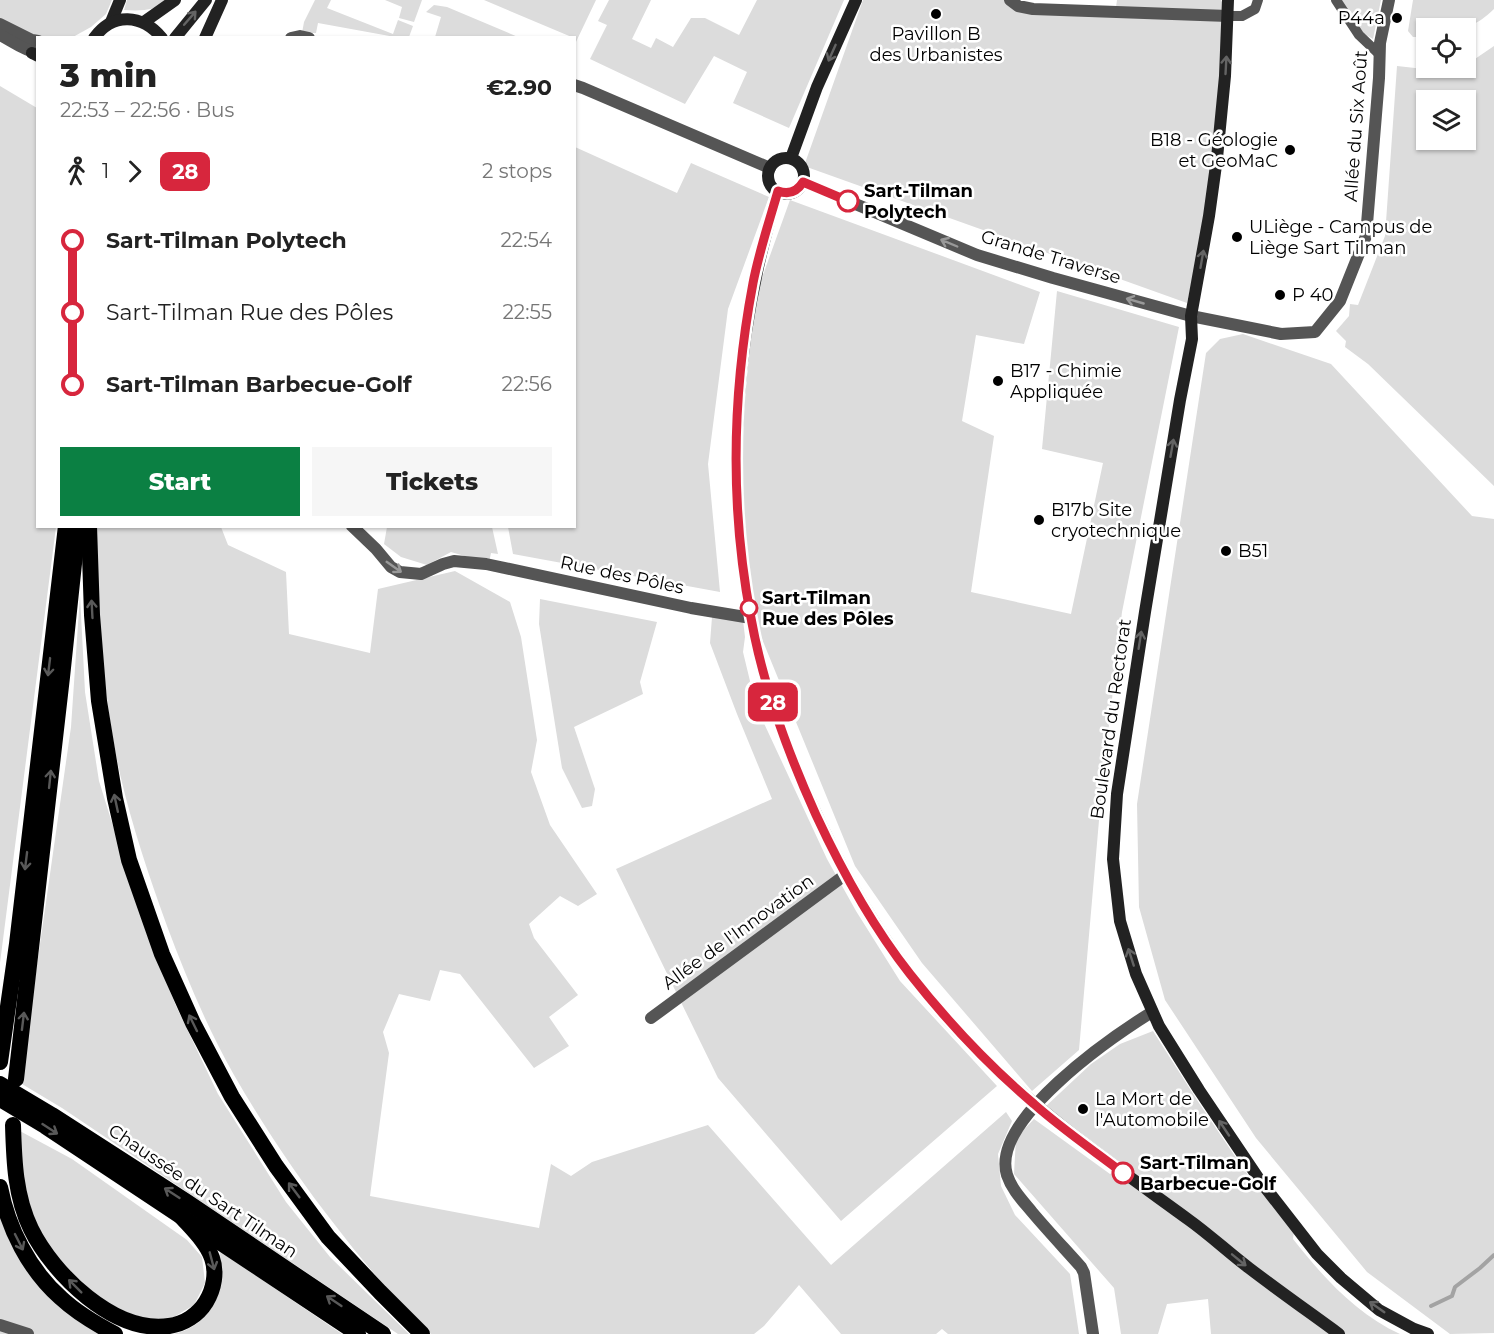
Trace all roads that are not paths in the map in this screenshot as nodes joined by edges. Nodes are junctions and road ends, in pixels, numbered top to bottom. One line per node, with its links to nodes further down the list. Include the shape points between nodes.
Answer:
1 (120, 0): 12 (main road)
2 (175, 0): 13 (main road)
3 (206, 0): 18 (main road, one-way to 3)
4 (222, 0): 19 (main road)
5 (856, 0): 23 (main road, one-way to 23)
6 (1010, 0): 11 (street, via 1033,9)
7 (1228, 0): 11 (main road, Boulevard du Rectorat)
8 (1258, 0): 11 (street, via 1255,9 1242,16)
9 (1336, 0): 21 (street, via 1359,35)
10 (1389, 0): 21 (street, Allée du Six Août)
11 (1228, 16): 27 (main road, Boulevard du Rectorat, one-way to 11, via 1217,158)
12 (111, 22): 13 (main road); 16 (main road)
13 (144, 22): 17 (main road)
14 (0, 24): 20 (street, via 32,40)
15 (0, 34): 20 (street)
16 (93, 36)
17 (160, 36)
18 (177, 36)
19 (206, 36)
20 (36, 51)
21 (1379, 54): 27 (street, Allée du Six Août, via 1366,236 1340,301 1315,332 1281,334)
22 (576, 86): 24 (street)
23 (791, 158): 24 (main road, via 777,160); 25 (main road, via 801,165)
24 (770, 168): 26 (main road, via 769,178)
25 (803, 182): 26 (main road, via 790,193); 27 (street, Grande Traverse, one-way to 25, via 977,255)
26 (778, 191): 32 (main road, via 753,283 737,406 737,512)
27 (1191, 316): 36 (main road, Boulevard du Rectorat, one-way to 27, via 1120,921 1113,859 1114,827 1132,691 1192,339)
28 (66, 528): 34 (highway, one-way to 34)
29 (78, 528): 39 (highway, one-way to 29)
30 (89, 528): 50 (highway, one-way to 30, via 328,1237 276,1166 232,1097 162,954 129,860 115,798 99,701)
31 (354, 528): 32 (street, Rue des Pôles, one-way to 32, via 400,572 421,574 454,561 486,564)
32 (751, 618): 33 (main road, via 789,752)
33 (845, 875): 37 (street, Allée de l'Innovation); 41 (main road, via 910,974 976,1049)
34 (19, 922): 35 (highway); 38 (highway)
35 (0, 980)
36 (1152, 1012): 41 (street, via 1087,1056); 53 (main road, Boulevard du Rectorat, one-way to 36, via 1380,1310 1317,1254 1261,1182 1191,1079)
37 (651, 1018)
38 (0, 1062)
39 (8, 1082): 49 (highway, Chaussée du Sart Tilman, one-way to 39)
40 (0, 1099): 44 (highway, Chaussée du Sart Tilman, one-way to 44)
41 (1036, 1106): 51 (street, via 1012,1137 1005,1161 1006,1174 1042,1225 1081,1267); 52 (main road, one-way to 52)
42 (13, 1125): 44 (highway, one-way to 42, via 212,1258 214,1280 203,1306 189,1319 160,1328 113,1314 75,1286 50,1259 30,1228 19,1192)
43 (0, 1187): 47 (highway, one-way to 47, via 10,1222 35,1269 61,1299)
44 (179, 1214): 48 (highway, Chaussée du Sart Tilman)
45 (0, 1325): 46 (street)
46 (28, 1334)
47 (115, 1334)
48 (358, 1334)
49 (383, 1334)
50 (422, 1334)
51 (1093, 1334)
52 (1339, 1334)
53 (1428, 1334)

